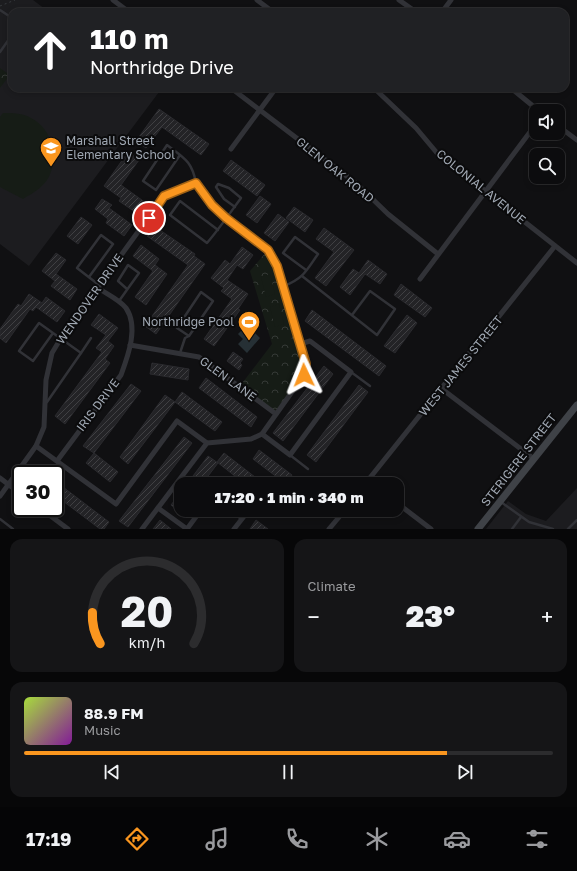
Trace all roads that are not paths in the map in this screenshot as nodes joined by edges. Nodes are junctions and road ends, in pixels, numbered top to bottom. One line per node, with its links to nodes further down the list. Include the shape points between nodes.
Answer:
1 (113, 0): 4 (street)
2 (256, 0): 5 (street)
3 (400, 0): 6 (street)
4 (124, 8)
5 (267, 8)
6 (411, 8)
7 (8, 41): 8 (lane)
8 (0, 52)
9 (236, 92): 14 (street, GLEN OAK ROAD)
10 (273, 92): 14 (street)
11 (378, 92): 21 (street, COLONIAL AVENUE, via 416,128 437,153)
12 (515, 92): 13 (street)
13 (530, 104)
14 (260, 110): 18 (street); 26 (street, GLEN OAK ROAD, via 356,184 388,214)
15 (565, 131): 17 (street)
16 (529, 133): 21 (street)
17 (577, 140)
18 (231, 149)
19 (180, 155): 19 (lane, via 167,146 143,181 156,190); 20 (lane, via 191,164)
20 (196, 183): 23 (street, via 212,205); 33 (street, WENDOVER DRIVE, via 164,196)
21 (485, 191): 25 (street, COLONIAL AVENUE); 26 (street)
22 (234, 207): 22 (lane, via 241,198 229,188 218,184 216,187 220,193); 23 (lane)
23 (226, 218): 24 (lane); 32 (street, via 268,250 277,266)
24 (218, 230): 24 (lane, via 180,201 170,215 207,243)
25 (555, 246): 27 (street, COLONIAL AVENUE); 47 (street, WEST JAMES STREET)
26 (438, 254): 31 (street)
27 (577, 263)
28 (306, 270): 28 (lane, via 318,254 295,237 283,253); 29 (lane)
29 (302, 276): 32 (lane); 36 (lane)
30 (89, 277): 30 (lane, via 77,268 101,235 113,244); 33 (lane)
31 (420, 279)
32 (283, 286): 41 (street)
33 (99, 287): 35 (street); 39 (street, WENDOVER DRIVE)
34 (127, 289): 34 (lane, via 139,273 128,265 118,281); 35 (lane)
35 (119, 302): 42 (street, IRIS DRIVE, via 126,308 130,320)
36 (352, 316): 36 (lane, via 377,335 395,309 370,290)
37 (53, 333): 37 (lane, via 39,323 20,351 33,361); 39 (lane)
38 (189, 336): 38 (lane, via 213,301 201,292 177,328); 44 (lane, via 185,338)
39 (60, 338): 43 (lane); 48 (street, WENDOVER DRIVE, via 52,354 46,380)
40 (91, 338): 43 (lane)
41 (300, 344): 45 (street, via 310,341); 50 (street, via 306,364 304,375)
42 (130, 345): 44 (street, GLEN LANE); 56 (street, IRIS DRIVE, via 121,375)
43 (81, 353): 48 (lane)
44 (180, 353): 50 (street, GLEN LANE, via 199,357)
45 (351, 372): 46 (lane); 54 (street)
46 (370, 386)
47 (442, 389): 55 (street); 58 (street, WEST JAMES STREET)
48 (45, 404): 53 (street, WENDOVER DRIVE, via 44,427)
49 (577, 405): 55 (street, STERIGERE STREET)
50 (276, 414): 51 (street)
51 (262, 434): 52 (street, via 251,439); 54 (street)
52 (207, 444): 56 (street, via 177,421 116,504); 64 (street)
53 (36, 446): 56 (street); 60 (street, WENDOVER DRIVE)
54 (290, 455): 57 (lane)
55 (534, 460): 63 (street, STERIGERE STREET)
56 (57, 461)
57 (308, 469)
58 (371, 477)
59 (0, 478): 60 (street)
60 (8, 484): 61 (street); 62 (street, WENDOVER DRIVE)
61 (12, 487)
62 (0, 496)
63 (500, 502): 69 (lane); 80 (street, STERIGERE STREET)
64 (158, 508): 75 (street); 76 (street)
65 (404, 508): 79 (street)
66 (51, 517): 73 (street)
67 (196, 517): 76 (street)
68 (338, 517): 78 (street)
69 (521, 517): 81 (lane); 82 (lane)
70 (242, 518): 77 (street)
71 (0, 519): 74 (lane)
72 (577, 520): 83 (lane)
73 (64, 528)
74 (13, 529)
75 (142, 529)
76 (187, 529)
77 (234, 529)
78 (329, 529)
79 (431, 529)
80 (478, 529)
81 (512, 529)
82 (551, 529)
83 (568, 529)

